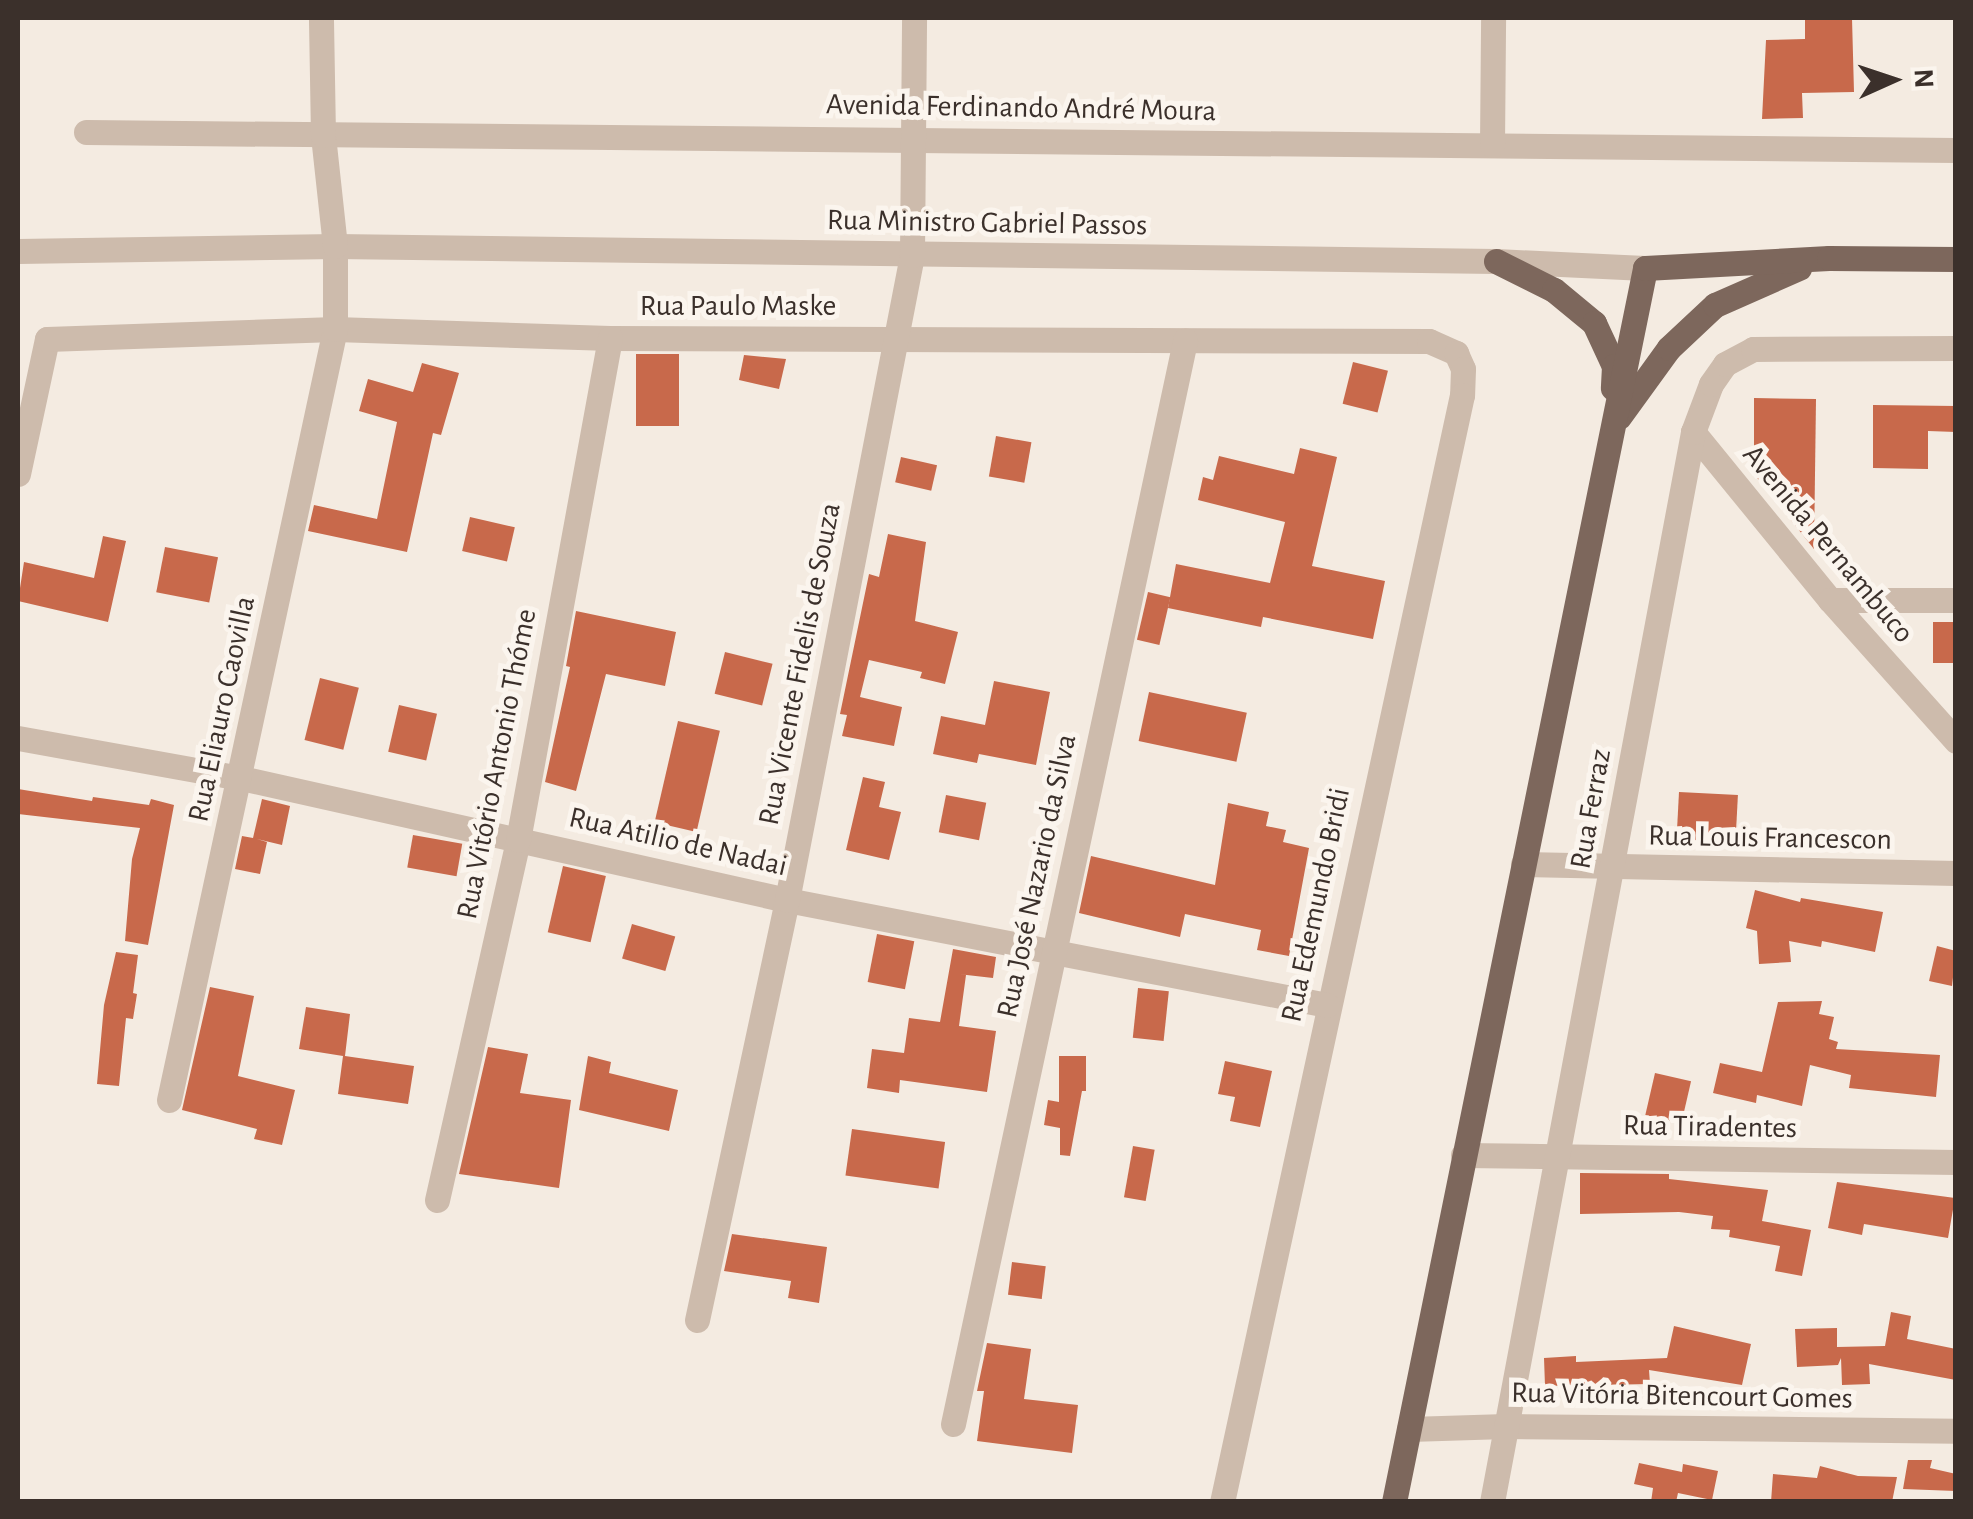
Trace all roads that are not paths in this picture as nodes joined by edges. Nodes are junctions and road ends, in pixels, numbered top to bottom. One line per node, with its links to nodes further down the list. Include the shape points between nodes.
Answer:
1 (321, 18): 5 (street, Rua Eliauro Caovilla)
2 (914, 18): 6 (street, Rua Vicente Fidelis de Souza)
3 (1493, 18): 7 (street)
4 (86, 132): 5 (street, Avenida Ferdinando André Moura)
5 (323, 135): 6 (street, Avenida Ferdinando André Moura); 9 (street, Rua Eliauro Caovilla)
6 (913, 140): 7 (street, Avenida Ferdinando André Moura); 11 (street, Rua Vicente Fidelis de Souza)
7 (1492, 145): 8 (street, Avenida Ferdinando André Moura)
8 (1956, 150)
9 (335, 246): 10 (street, Rua Ministro Gabriel Passos); 11 (street, Rua Ministro Gabriel Passos); 16 (street, Rua Eliauro Caovilla)
10 (18, 252)
11 (912, 254): 14 (street, Rua Ministro Gabriel Passos); 18 (street, Rua Vicente Fidelis de Souza)
12 (1829, 258): 13 (main road, Rua Ministro Gabriel Passos); 15 (main road, Rua Ministro Gabriel Passos); 22 (main road, via 1715,305 1668,348)
13 (1956, 259)
14 (1496, 261): 15 (street, Rua Ministro Gabriel Passos); 22 (main road, via 1554,290 1594,323 1614,366)
15 (1645, 268): 22 (main road)
16 (335, 330): 17 (street, Rua Paulo Maske); 24 (street, Rua Paulo Maske, via 46,338); 29 (street, Rua Eliauro Caovilla)
17 (610, 338): 18 (street, Rua Paulo Maske); 30 (street, Rua Vitório Antonio Thóme)
18 (897, 339): 20 (street, Rua Paulo Maske); 34 (street, Rua Vicente Fidelis de Souza)
19 (1429, 340): 20 (street, Rua Paulo Maske); 36 (street, Rua Edemundo Bridi, via 1456,353 1462,395)
20 (1185, 341): 35 (street, Rua José Nazario da Silva)
21 (1956, 348): 23 (street, Rua Ferraz, via 1753,349 1726,364 1711,384)
22 (1613, 425): 31 (main road)
23 (1693, 432): 25 (street, Avenida Pernambuco); 32 (street, Rua Ferraz)
24 (18, 474)
25 (1830, 600): 26 (street); 28 (street, Avenida Pernambuco)
26 (1956, 600)
27 (18, 738): 29 (street, Rua Atilio de Nadai)
28 (1956, 741)
29 (241, 778): 30 (street, Rua Atilio de Nadai); 37 (street, Rua Eliauro Caovilla)
30 (518, 840): 34 (street, Rua Atilio de Nadai); 41 (street, Rua Vitório Antonio Thóme)
31 (1523, 864): 32 (street, Rua Louis Francescon); 38 (main road)
32 (1614, 868): 33 (street, Rua Louis Francescon); 39 (street, Rua Ferraz)
33 (1956, 873)
34 (787, 900): 35 (street, Rua Atilio de Nadai); 42 (street, Rua Vicente Fidelis de Souza)
35 (1054, 951): 36 (street, Rua Atilio de Nadai); 43 (street, Rua José Nazario da Silva)
36 (1326, 1004): 47 (street, Rua Edemundo Bridi)
37 (169, 1100)
38 (1463, 1156): 39 (street, Rua Tiradentes); 45 (main road)
39 (1558, 1158): 40 (street, Rua Tiradentes); 44 (street, Rua Ferraz)
40 (1956, 1162)
41 (437, 1200)
42 (697, 1320)
43 (953, 1424)
44 (1506, 1426): 45 (street, Rua Vitória Bitencourt Gomes); 46 (street, Rua Vitória Bitencourt Gomes); 49 (street, Rua Ferraz)
45 (1408, 1429): 48 (main road)
46 (1956, 1431)
47 (1222, 1502)
48 (1394, 1502)
49 (1492, 1502)

